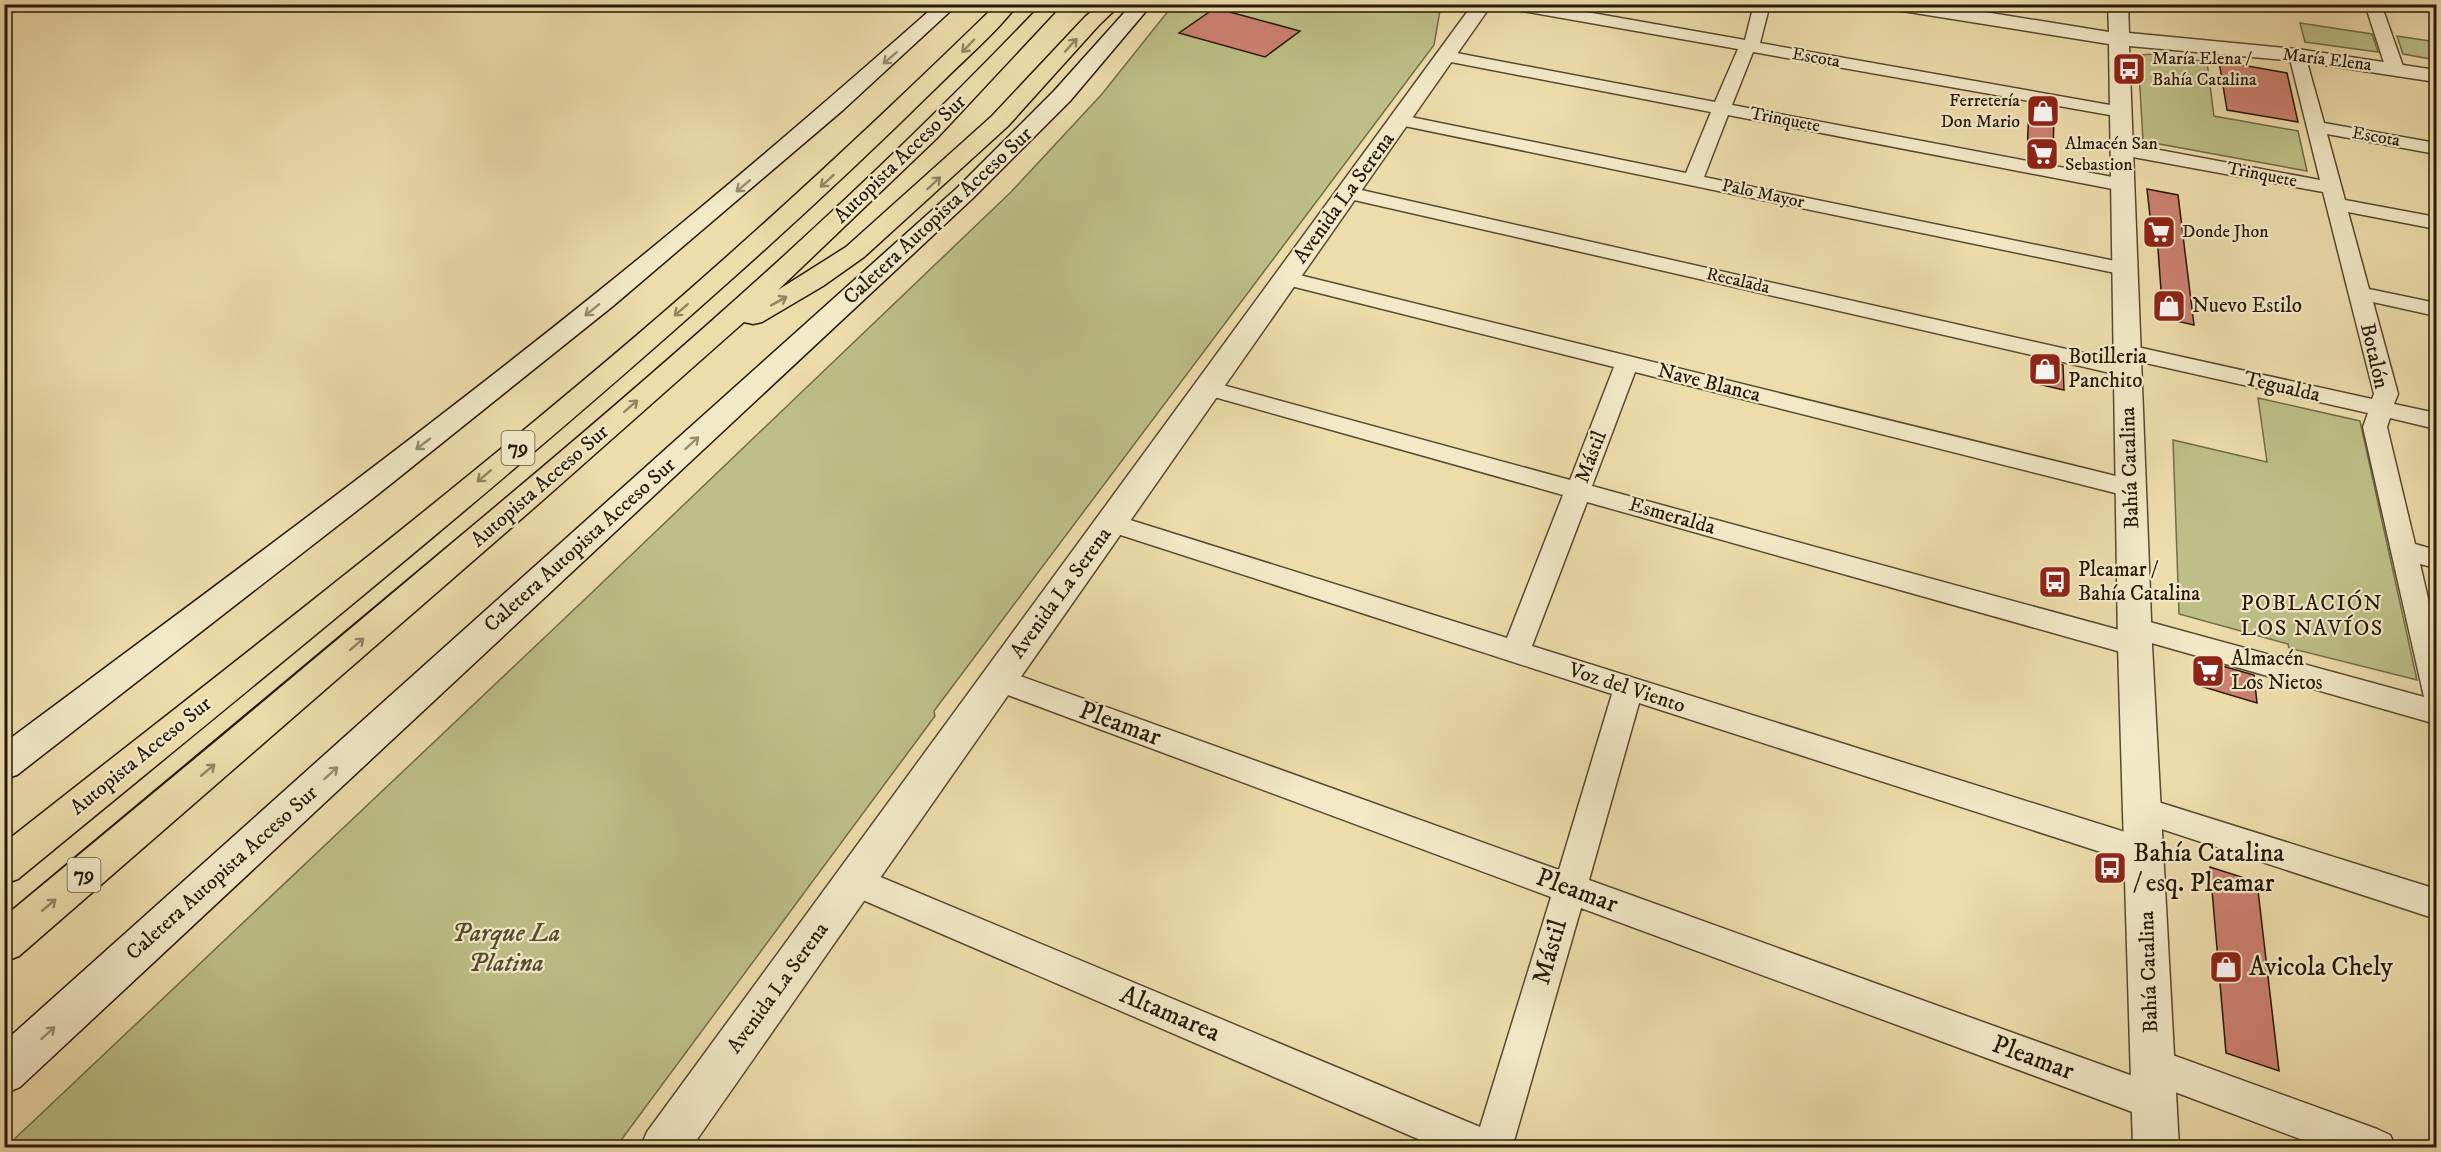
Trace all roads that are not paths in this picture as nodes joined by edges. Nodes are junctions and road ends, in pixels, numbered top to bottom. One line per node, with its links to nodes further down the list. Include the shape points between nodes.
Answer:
1 (949, 4): 51 (street, one-way to 51, via 774,160 591,311)
2 (1009, 4): 54 (highway, Autopista Acceso Sur / 79, one-way to 54, via 857,153 650,338)
3 (1053, 4): 36 (highway, Autopista Acceso Sur / 79, via 876,183)
4 (1112, 4): 36 (highway, one-way to 4, via 855,252 978,142)
5 (1143, 4): 59 (street, Caletera Autopista Acceso Sur, one-way to 5, via 950,208 1049,110)
6 (1459, 4): 15 (street)
7 (1484, 4): 15 (street, Avenida La Serena)
8 (1511, 4): 14 (street, Escota)
9 (1762, 4): 14 (street, via 1759,25)
10 (1896, 4): 13 (street, María Elena)
11 (2118, 4): 13 (street, Bahía Catalina)
12 (2373, 4): 17 (street)
13 (2119, 39): 16 (street, María Elena); 20 (street, Bahía Catalina)
14 (1749, 46): 19 (street); 20 (street, Escota)
15 (1452, 48): 19 (street, Trinquete); 21 (street, Avenida La Serena)
16 (2297, 55): 17 (street, María Elena); 22 (street, Botalón)
17 (2395, 69): 18 (street, María Elena)
18 (2436, 76)
19 (1722, 108): 25 (street); 26 (street, Trinquete)
20 (2121, 112): 24 (street, Bahía Catalina)
21 (1401, 120): 25 (street, Palo Mayor); 27 (street, Avenida La Serena)
22 (2316, 127): 23 (street, Escota); 28 (street, Botalón)
23 (2436, 148)
24 (2122, 149): 26 (street, Bahía Catalina); 28 (street, Trinquete)
25 (1693, 180): 30 (street, Palo Mayor)
26 (2123, 185): 30 (street, Bahía Catalina)
27 (1348, 193): 31 (street, Avenida La Serena); 34 (street, Recalada)
28 (2334, 196): 29 (street, Trinquete); 32 (street, Botalón)
29 (2436, 223)
30 (2125, 269): 34 (street, Bahía Catalina)
31 (1287, 278): 35 (street, Nave Blanca); 37 (street, Avenida La Serena)
32 (2359, 293): 33 (street); 38 (street, Botalón, via 2386,394)
33 (2436, 309)
34 (2128, 361): 38 (street, Tegualda); 40 (street, Bahía Catalina)
35 (1627, 363): 40 (street, Nave Blanca); 41 (street, Mástil)
36 (677, 366): 58 (highway, Autopista Acceso Sur / 79, one-way to 36)
37 (1208, 388): 41 (street, Esmeralda); 42 (street, Avenida La Serena)
38 (2380, 409): 39 (street, Tegualda); 43 (street, Botalón, via 2374,427)
39 (2436, 421)
40 (2131, 488): 45 (street, Bahía Catalina)
41 (1578, 490): 45 (street, Esmeralda); 46 (street, Mástil)
42 (1111, 523): 46 (street, Voz del Viento); 47 (street, Avenida La Serena)
43 (2403, 550): 44 (street); 49 (street, Botalón)
44 (2436, 559)
45 (2135, 636): 50 (street, Esmeralda); 52 (street, Bahía Catalina)
46 (1516, 652): 48 (street, Voz del Viento)
47 (999, 680): 55 (street, Avenida La Serena); 56 (street, Pleamar)
48 (1629, 688): 53 (street, Voz del Viento); 56 (street, Mástil)
49 (2436, 692)
50 (2436, 712)
51 (4, 764)
52 (2142, 810): 53 (street, Bahía Catalina); 57 (street)
53 (2144, 852): 60 (street, Bahía Catalina)
54 (4, 867)
55 (854, 881): 61 (street, Avenida La Serena); 62 (street, Altamarea)
56 (1569, 888): 60 (street, Pleamar); 63 (street, Mástil)
57 (2436, 904)
58 (4, 943)
59 (4, 1072)
60 (2154, 1084): 64 (street, Bahía Catalina); 65 (street, Pleamar)
61 (672, 1145)
62 (1485, 1148)
63 (1493, 1148)
64 (2156, 1148)
65 (2377, 1148)

